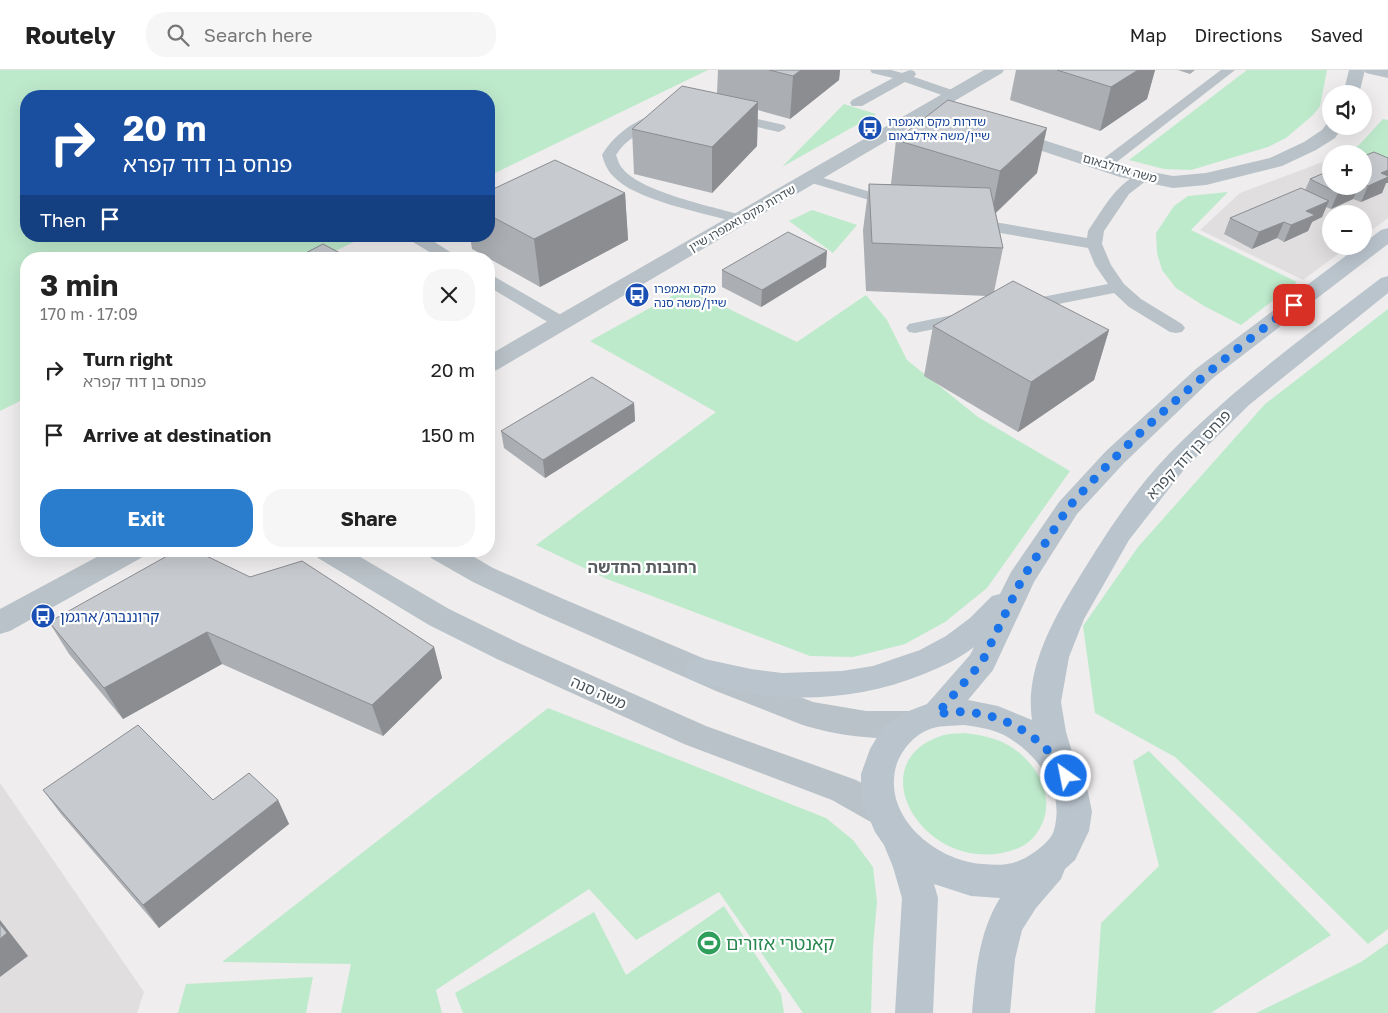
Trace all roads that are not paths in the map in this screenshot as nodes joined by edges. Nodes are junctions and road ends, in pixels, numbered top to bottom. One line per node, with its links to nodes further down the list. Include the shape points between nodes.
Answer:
1 (876, 70): 8 (lane)
2 (917, 70): 8 (lane)
3 (996, 70): 11 (street, שדרות מקס ואמפרו שיין)
4 (1229, 70): 17 (lane)
5 (1356, 70): 9 (street)
6 (1370, 70): 7 (lane)
7 (1388, 74)
8 (903, 78): 10 (lane); 11 (lane)
9 (1353, 85)
10 (857, 103)
11 (944, 106): 19 (street, שדרות מקס ואמפרו שיין)
12 (670, 110): 21 (lane, via 614,146 609,155 613,166 623,177 663,196)
13 (715, 113): 14 (lane)
14 (779, 128)
15 (994, 129): 17 (street, משה אידלבאום)
16 (1327, 135): 18 (street, משה אידלבאום, via 1276,162 1206,179 1173,182)
17 (1104, 165): 18 (street, משה אידלבאום)
18 (1144, 177): 25 (lane, via 1124,191 1096,230)
19 (810, 178): 20 (lane); 21 (street, שדרות מקס ואמפרו שיין)
20 (911, 208)
21 (740, 219): 32 (street, שדרות מקס ואמפרו שיין)
22 (956, 219): 25 (lane)
23 (1388, 234): 42 (main road, via 1231,352 1166,408 1068,508)
24 (424, 242): 26 (lane)
25 (1094, 244): 29 (lane, via 1102,265)
26 (441, 252)
27 (1388, 282): 46 (main road, פנחס בן דוד קפרא, via 1240,400 1177,461 1119,534 1070,618 1054,657 1045,702)
28 (495, 284): 32 (lane)
29 (1118, 287): 30 (lane); 34 (lane, via 1136,303)
30 (1012, 308)
31 (983, 314): 33 (lane)
32 (562, 323): 35 (street, שדרות מקס ואמפרו שיין)
33 (915, 328)
34 (1176, 328)
35 (495, 362)
36 (91, 557): 43 (street)
37 (120, 557): 43 (street)
38 (338, 557): 47 (street, משה סנה, via 439,618 695,735 844,790)
39 (452, 557): 41 (street)
40 (464, 557): 41 (street)
41 (484, 575): 44 (street)
42 (1022, 579): 44 (main road, via 989,620 964,639 938,655 895,672 832,685 780,685); 45 (main road, via 982,662)
43 (0, 622)
44 (700, 670): 45 (street, via 812,715 866,724)
45 (923, 719): 46 (main road, via 964,712 991,716 1018,727 1034,738); 47 (main road, via 891,740 880,760 876,785)
46 (1060, 764): 48 (main road, via 1072,789 1075,813 1070,837)
47 (890, 824): 48 (main road, via 926,862 959,877 996,882 1030,875); 49 (main road, via 911,867 920,898)
48 (1056, 858): 50 (main road, via 1024,894 1004,927)
49 (914, 1013)
50 (991, 1013)

